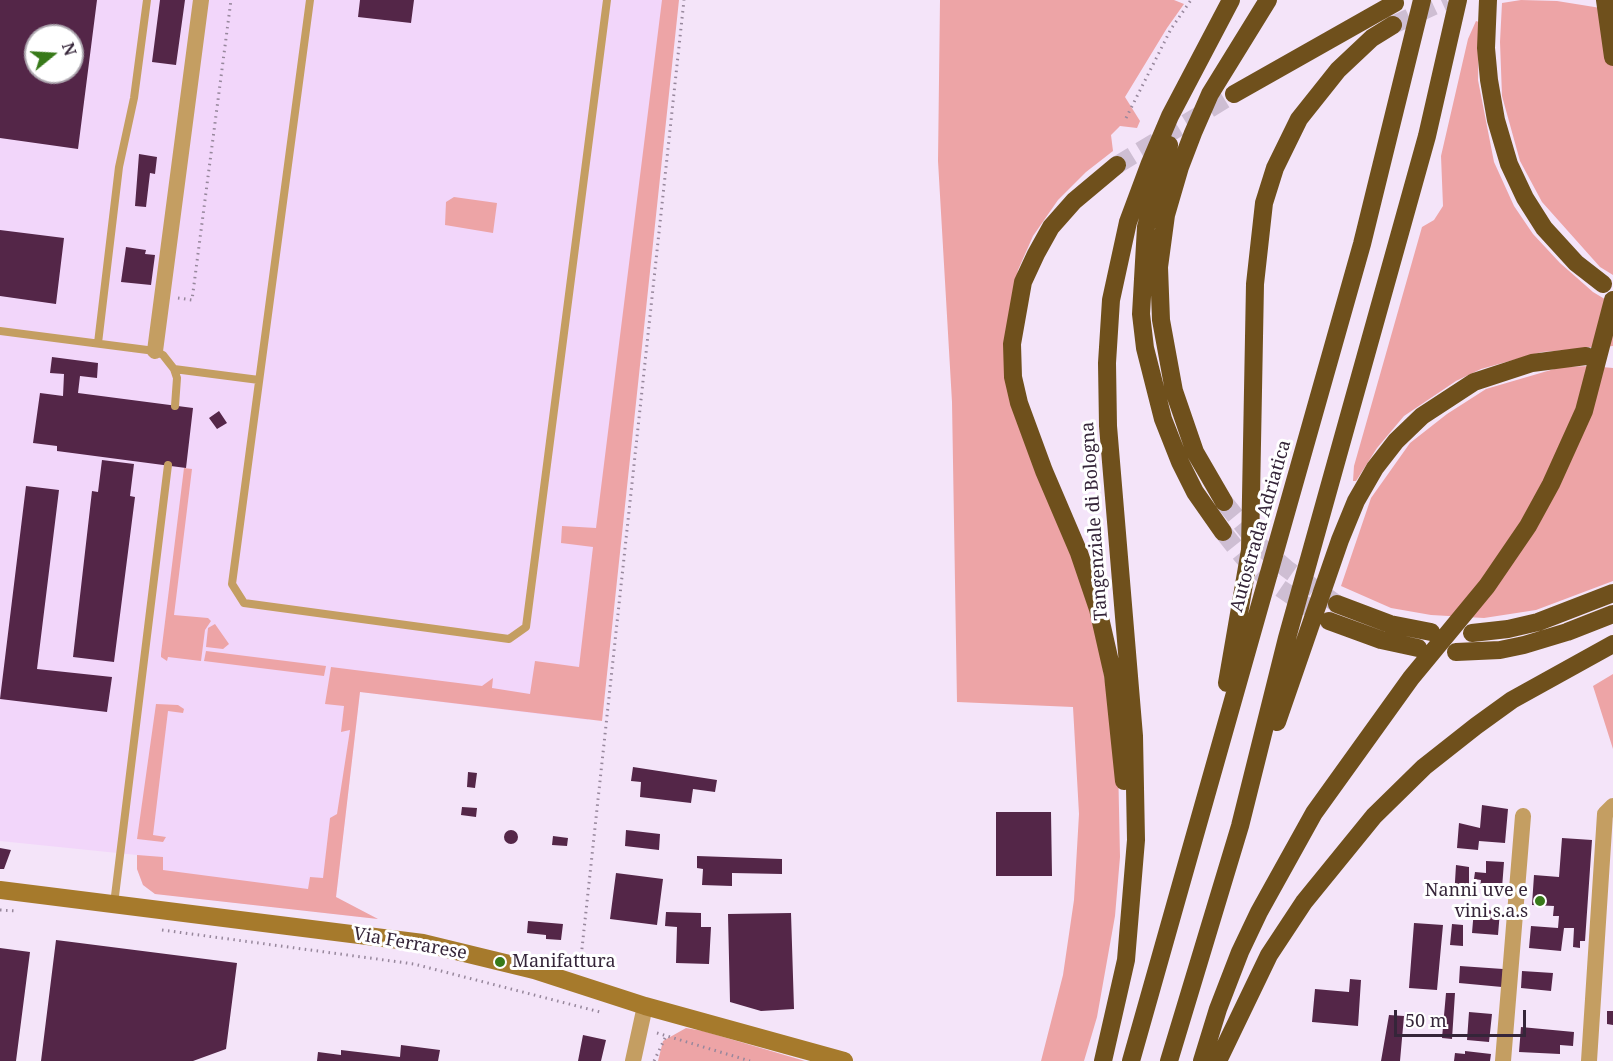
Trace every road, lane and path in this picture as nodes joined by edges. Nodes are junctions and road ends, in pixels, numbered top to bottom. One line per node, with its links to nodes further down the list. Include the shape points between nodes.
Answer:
1 (147, 0): 25 (lane, via 134,98 119,166)
2 (201, 0): 22 (street)
3 (231, 0): 22 (path, via 192,300)
4 (310, 0): 29 (lane)
5 (607, 0): 29 (lane, via 526,627 509,639 244,603 232,584)
6 (684, 0): 51 (path)
7 (1191, 0): 19 (path, via 1171,29)
8 (1231, 0): 18 (highway)
9 (1268, 0): 32 (highway, via 1210,94 1179,167 1166,215 1159,267 1166,359 1183,422 1195,452)
10 (1422, 0): 41 (highway, Autostrada Adriatica, via 1362,244)
11 (1458, 0): 44 (highway, via 1399,242 1287,638)
12 (1605, 0): 16 (highway)
13 (1395, 3): 17 (highway)
14 (1488, 7): 21 (highway, via 1489,80 1509,164 1524,198 1544,228 1576,263)
15 (1393, 25): 41 (highway, via 1356,53 1320,90 1299,119 1275,168 1264,203 1255,284 1250,550)
16 (1613, 57)
17 (1234, 94)
18 (1175, 113): 33 (highway, via 1146,227 1141,314 1145,348 1163,419 1195,492); 49 (highway, Tangenziale di Bologna, via 1150,163 1128,222 1111,300 1107,363 1112,492 1134,736 1136,840)
19 (1126, 118)
20 (1117, 165): 49 (highway, via 1074,201 1036,254 1023,282 1012,344 1019,403 1090,582 1109,652 1122,750)
21 (1604, 284)
22 (163, 296): 26 (street)
23 (1613, 300): 64 (highway, via 1584,411 1551,484 1528,526 1472,606 1411,678 1320,804 1240,952)
24 (0, 331): 25 (lane)
25 (98, 343): 26 (lane)
26 (155, 351): 28 (lane)
27 (1586, 356): 44 (highway, via 1504,370 1474,382 1422,416 1375,468 1356,501 1334,559)
28 (174, 369): 29 (lane); 30 (lane)
29 (259, 380)
30 (175, 406)
31 (168, 465): 46 (lane)
32 (1224, 502)
33 (1223, 532)
34 (1613, 593): 37 (highway, via 1538,622)
35 (1613, 614): 40 (highway, via 1524,645)
36 (1431, 632): 39 (highway, via 1333,612 1381,640)
37 (1472, 633)
38 (1613, 644): 65 (highway, via 1485,719 1424,767 1374,816 1304,902 1275,946)
39 (1418, 648)
40 (1456, 652)
41 (1208, 788): 62 (highway, Autostrada Adriatica)
42 (1613, 806): 67 (street, via 1605,814)
43 (1523, 816): 66 (street)
44 (1240, 826): 63 (highway)
45 (0, 890): 46 (main road, Via Ferrarese)
46 (114, 904): 51 (main road, Via Ferrarese, via 423,943)
47 (0, 910): 48 (path)
48 (23, 911)
49 (1130, 921): 61 (highway, Tangenziale di Bologna, via 1126,960)
50 (156, 929): 52 (path, via 414,964)
51 (575, 984): 52 (path); 53 (main road, Via Ferrarese)
52 (571, 1004): 54 (path)
53 (645, 1006): 55 (street); 60 (main road, Via Ferrarese)
54 (602, 1012)
55 (640, 1027): 56 (path); 57 (street)
56 (666, 1036): 58 (path); 59 (path)
57 (633, 1061)
58 (654, 1061)
59 (750, 1061)
60 (844, 1061)
61 (1103, 1061)
62 (1131, 1061)
63 (1169, 1061)
64 (1202, 1061)
65 (1218, 1061)
66 (1503, 1061)
67 (1589, 1061)

